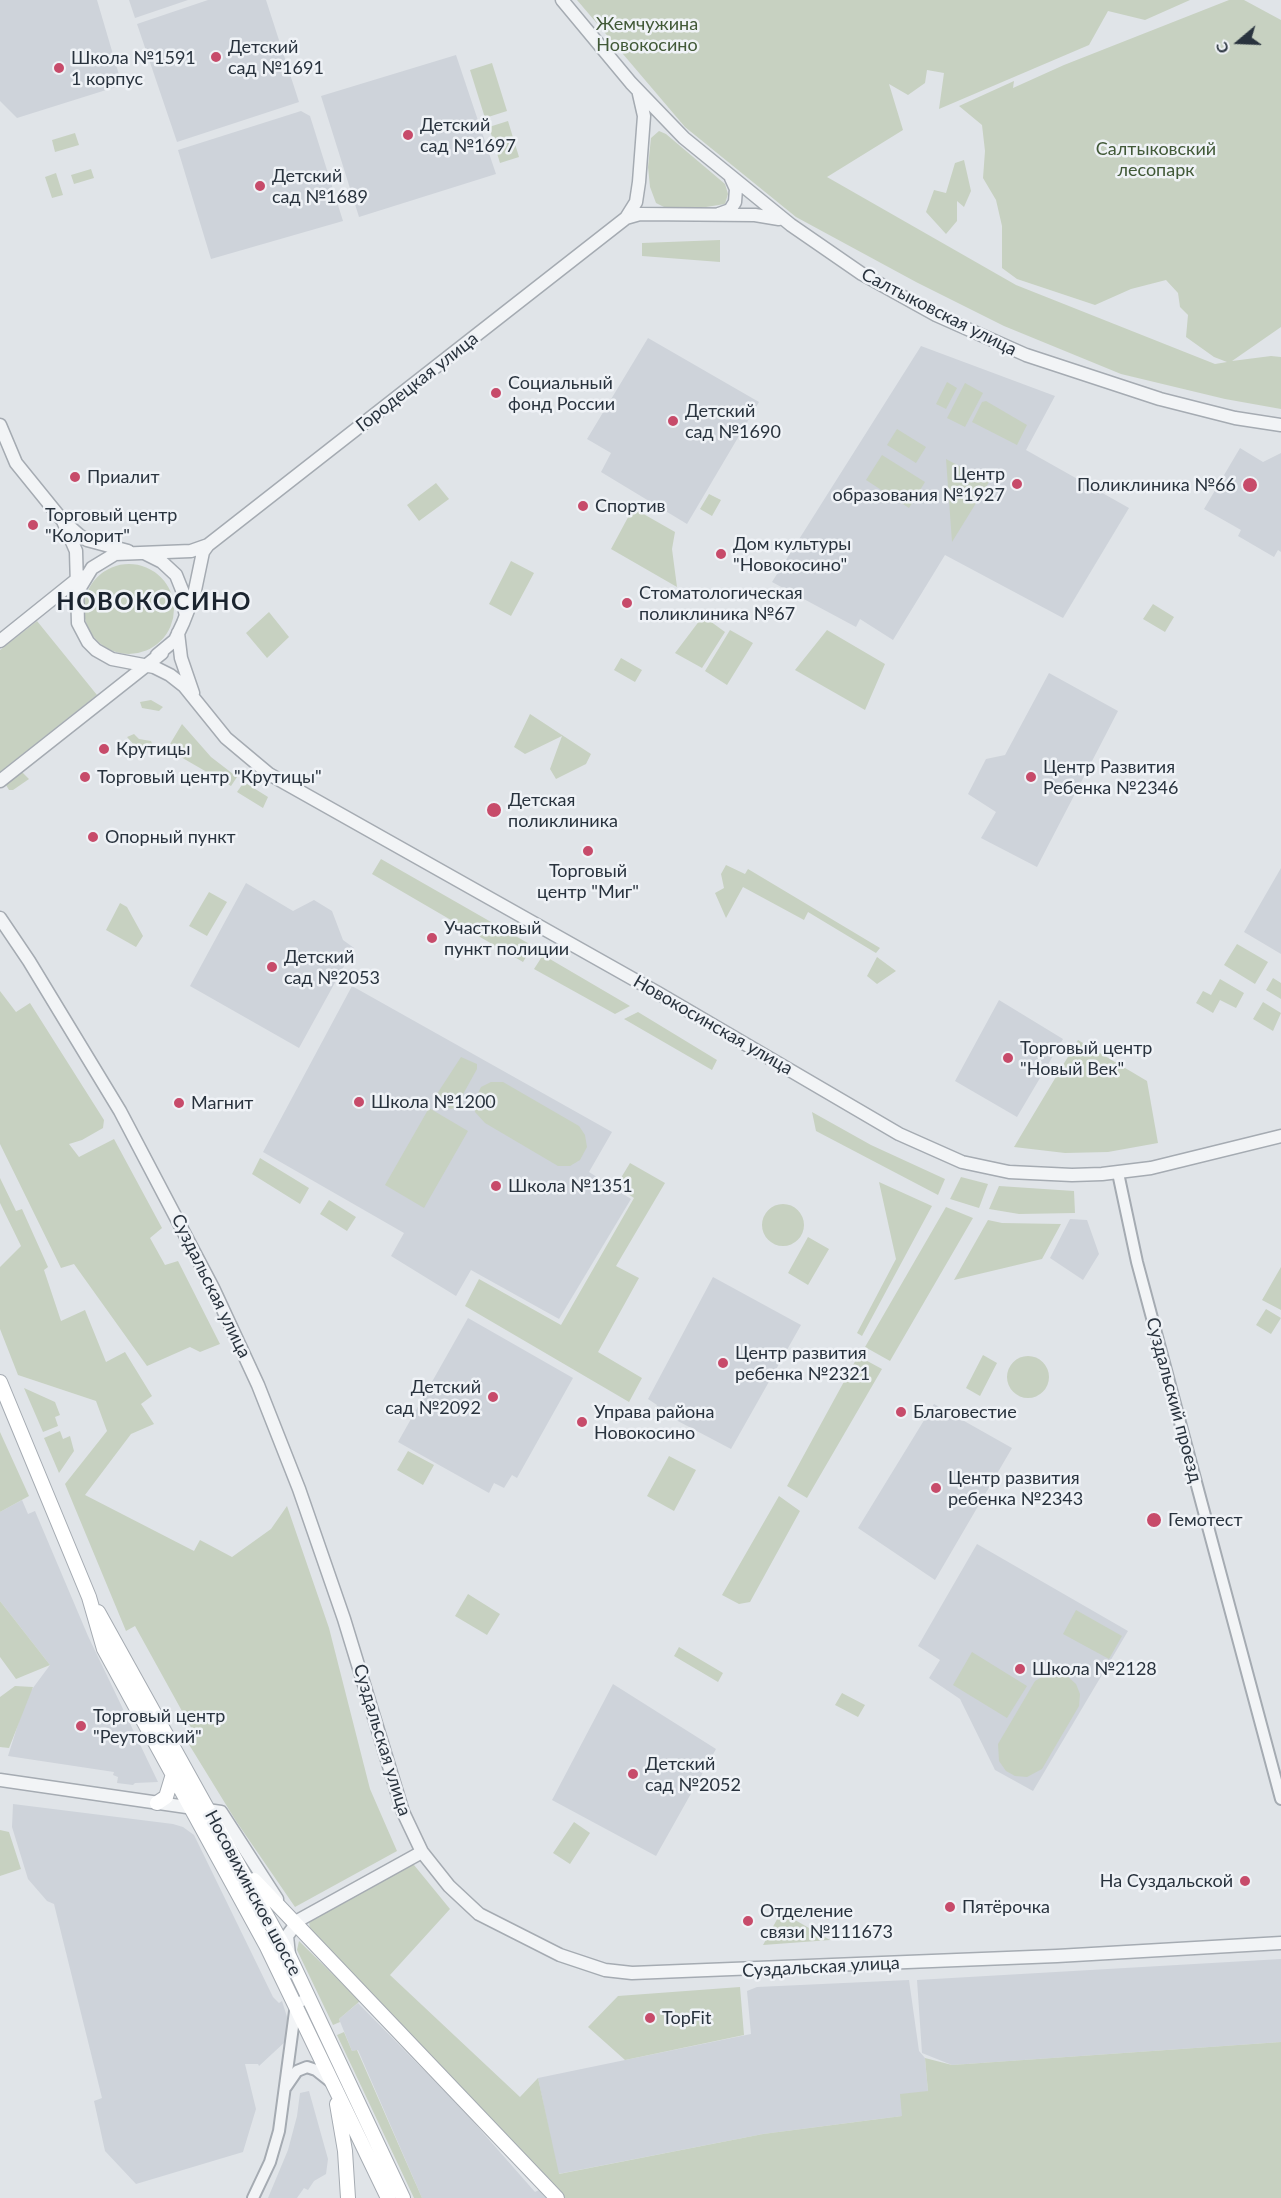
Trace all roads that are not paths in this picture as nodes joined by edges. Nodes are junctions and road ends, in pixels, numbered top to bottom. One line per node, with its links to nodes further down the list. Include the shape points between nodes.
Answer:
1 (562, 0): 2 (street, Салтыковская улица)
2 (631, 84): 3 (street, Салтыковская улица); 4 (street, via 644,109)
3 (684, 138): 4 (street, via 667,124 657,123 649,127); 6 (street, Салтыковская улица)
4 (642, 141): 5 (street)
5 (640, 167): 7 (street, via 647,205); 9 (street, via 636,202)
6 (728, 174): 8 (street, via 736,189 733,206 723,213); 10 (street, Салтыковская улица)
7 (664, 215): 8 (street); 9 (street)
8 (706, 215): 10 (street, via 764,215)
9 (626, 218): 14 (street, Городецкая улица)
10 (791, 225): 12 (street, Салтыковская улица, via 870,279 1002,346 1128,390 1235,418)
11 (0, 425): 13 (street, via 16,463)
12 (1281, 425)
13 (63, 520): 15 (street, via 87,540); 17 (street, via 73,540)
14 (208, 545): 15 (street, via 191,551); 19 (street)
15 (136, 552): 16 (street, via 115,554); 19 (street, via 162,562 176,575 184,595)
16 (92, 568): 17 (street); 18 (street)
17 (77, 579): 18 (street); 20 (street)
18 (76, 601): 22 (street, via 78,623 88,642 104,655)
19 (181, 628): 21 (street); 24 (street, via 185,670)
20 (0, 641)
21 (162, 653): 22 (street, via 138,662); 23 (street)
22 (120, 661): 23 (street, Новокосинская улица)
23 (145, 666): 24 (street, Новокосинская улица, via 170,675); 25 (street)
24 (199, 705): 28 (street, Новокосинская улица, via 226,738 269,774 899,1134 949,1158 1002,1170)
25 (0, 781)
26 (0, 918): 38 (street, Суздальская улица, via 120,1111 240,1345 299,1489 344,1619 397,1798)
27 (1281, 1136): 28 (street, Новокосинская улица, via 1173,1164)
28 (1118, 1173): 33 (street, Суздальский проезд, via 1137,1262)
29 (0, 1382): 30 (main road, Носовихинское шоссе)
30 (89, 1597): 31 (main road, Носовихинское шоссе, via 104,1648); 36 (main road, Носовихинское шоссе)
31 (173, 1774): 34 (main road, via 170,1789); 35 (main road, Носовихинское шоссе)
32 (0, 1780): 34 (street)
33 (1281, 1799)
34 (157, 1803): 35 (street)
35 (192, 1809): 36 (street); 42 (main road, Носовихинское шоссе)
36 (209, 1811): 37 (main road, Носовихинское шоссе); 39 (street, via 221,1812)
37 (231, 1851): 39 (main road); 41 (main road, Носовихинское шоссе)
38 (422, 1852): 39 (street); 40 (street, Суздальская улица, via 463,1900 504,1928 560,1955 605,1970 632,1973 1045,1957)
39 (294, 1925): 41 (street, via 288,1936); 49 (main road)
40 (1281, 1943)
41 (289, 1956): 42 (main road, Носовихинское шоссе)
42 (302, 2001): 43 (main road, Носовихинское шоссе); 44 (street); 48 (main road, Носовихинское шоссе)
43 (334, 2084): 44 (street, via 306,2067 297,2071); 46 (main road); 47 (main road, Носовихинское шоссе)
44 (284, 2089): 45 (street, via 274,2149)
45 (253, 2198)
46 (348, 2198)
47 (388, 2198)
48 (403, 2198)
49 (557, 2198)

